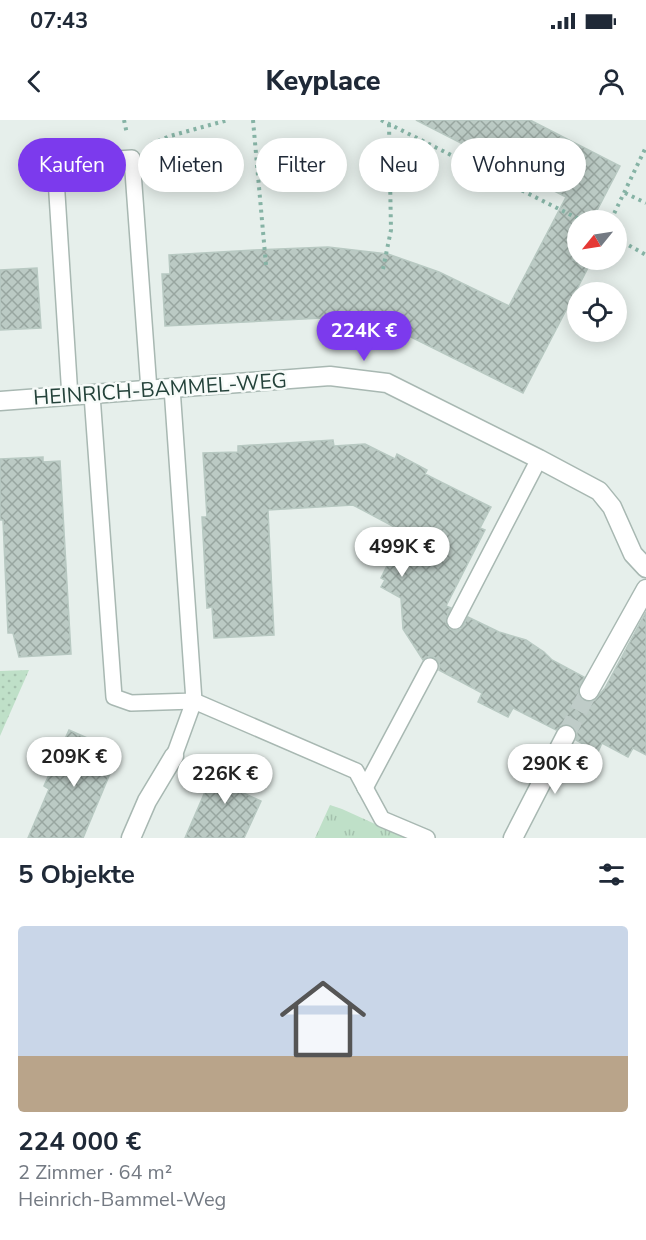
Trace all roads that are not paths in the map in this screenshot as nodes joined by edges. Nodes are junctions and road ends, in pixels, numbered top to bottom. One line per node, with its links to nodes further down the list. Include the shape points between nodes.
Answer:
1 (172, 388): 2 (street, HEINRICH-BAMMEL-WEG); 6 (street, HEINRICH-BAMMEL-WEG, via 330,376 387,383); 12 (lane)
2 (149, 390): 3 (street, HEINRICH-BAMMEL-WEG); 4 (lane, via 132,158 55,163)
3 (92, 395): 4 (street, HEINRICH-BAMMEL-WEG); 12 (lane, via 114,697 131,703)
4 (70, 397): 5 (street, HEINRICH-BAMMEL-WEG)
5 (0, 401)
6 (539, 459): 7 (street, HEINRICH-BAMMEL-WEG, via 599,491 612,507 633,554); 9 (lane)
7 (646, 568)
8 (646, 589): 11 (street)
9 (454, 621)
10 (430, 666): 15 (lane)
11 (589, 691)
12 (194, 701): 14 (lane); 15 (lane, via 356,771)
13 (566, 735): 18 (street)
14 (174, 756): 16 (street, via 147,801)
15 (366, 788): 17 (lane, via 382,819)
16 (131, 838)
17 (427, 838)
18 (513, 838)

